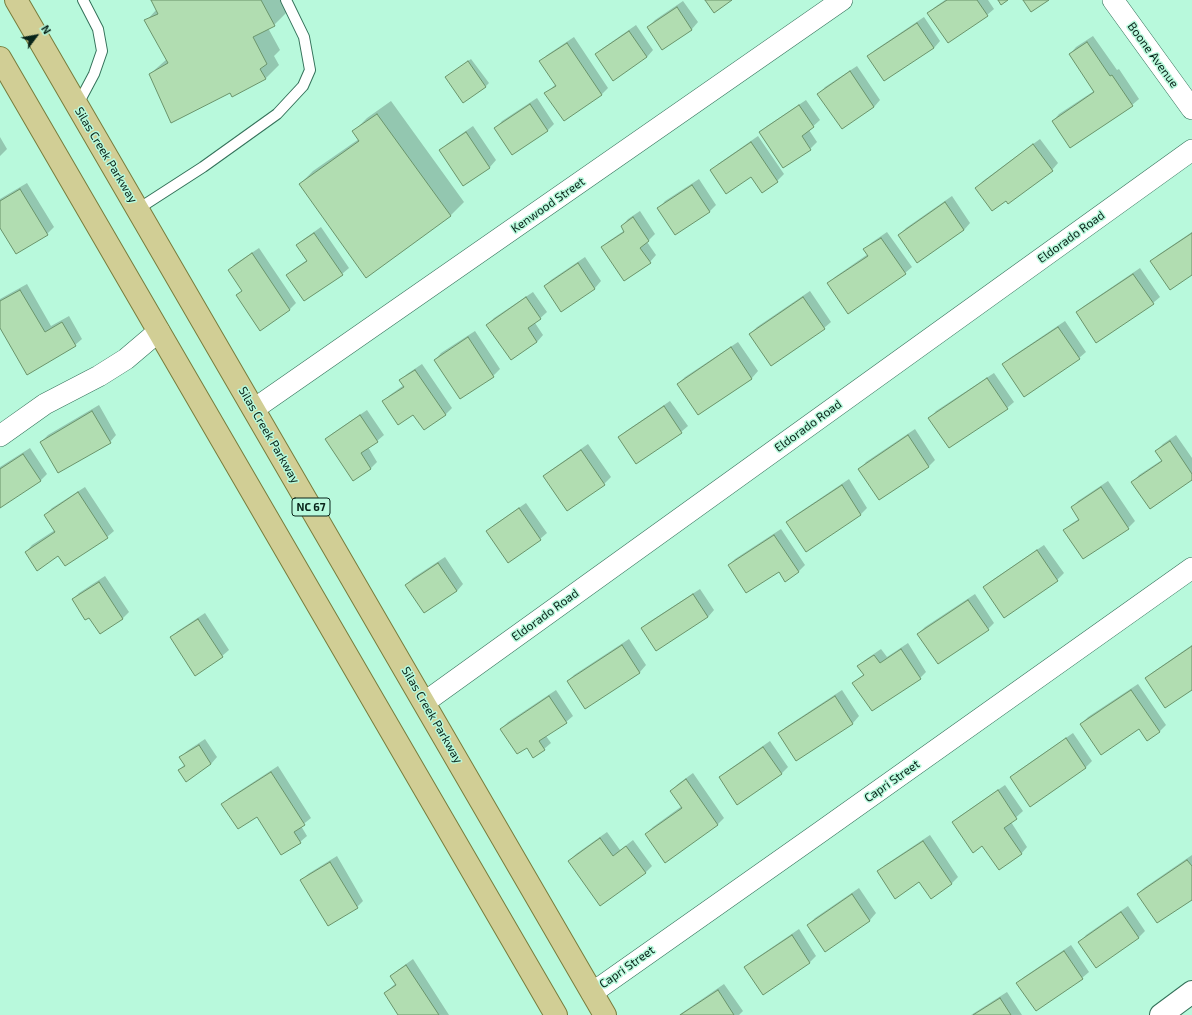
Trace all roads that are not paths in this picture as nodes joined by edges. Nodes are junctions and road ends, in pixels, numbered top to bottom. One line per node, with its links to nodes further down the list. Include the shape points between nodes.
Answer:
1 (16, 0): 7 (main road, Silas Creek Parkway / NC 67)
2 (83, 0): 7 (lane, via 98,29 102,52)
3 (286, 0): 10 (lane, via 304,37 310,70 303,86 277,114 203,167)
4 (842, 0): 12 (street, Kenwood Street)
5 (1113, 0): 8 (street, Boone Avenue)
6 (0, 58): 11 (main road)
7 (77, 106): 10 (main road, Silas Creek Parkway / NC 67)
8 (1192, 109)
9 (1192, 150): 15 (street, Eldorado Road)
10 (138, 209): 12 (main road, Silas Creek Parkway / NC 67)
11 (159, 331): 13 (street, via 126,359 100,376 45,404); 18 (main road)
12 (254, 409): 15 (main road, Silas Creek Parkway / NC 67)
13 (0, 436)
14 (1192, 568): 17 (street, Capri Street)
15 (424, 702): 17 (main road, Silas Creek Parkway / NC 67)
16 (1192, 992): 20 (street)
17 (592, 993): 19 (main road, Silas Creek Parkway / NC 67)
18 (556, 1015)
19 (605, 1015)
20 (1161, 1015)

